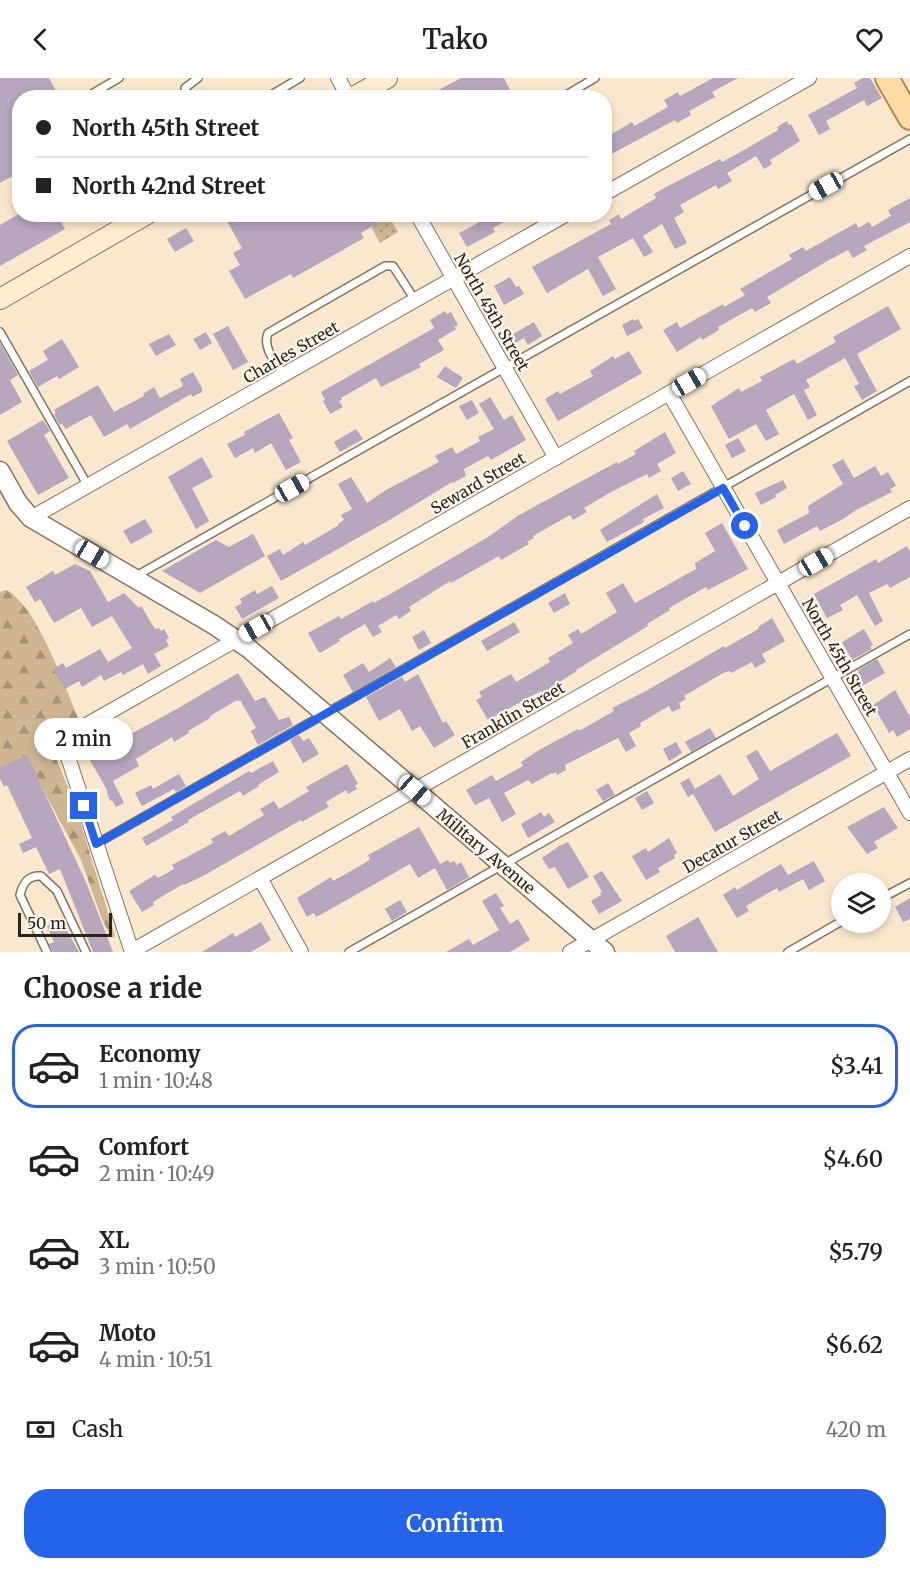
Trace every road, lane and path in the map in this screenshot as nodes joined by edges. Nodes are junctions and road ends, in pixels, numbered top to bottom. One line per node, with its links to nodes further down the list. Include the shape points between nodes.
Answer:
1 (119, 78): 8 (lane)
2 (198, 78): 9 (lane)
3 (387, 78): 11 (main road)
4 (595, 78): 12 (lane)
5 (809, 78): 15 (street)
6 (887, 78): 13 (main road)
7 (298, 79): 10 (lane)
8 (99, 90)
9 (185, 90)
10 (279, 90)
11 (365, 90)
12 (575, 90)
13 (910, 118)
14 (910, 139): 24 (lane)
15 (612, 189)
16 (133, 222): 21 (main road)
17 (422, 222): 20 (street, North 45th Street)
18 (553, 222): 20 (street, Charles Street)
19 (910, 256): 27 (street, Seward Street)
20 (454, 279): 22 (street, Charles Street); 24 (street, North 45th Street)
21 (0, 298)
22 (415, 300): 25 (street, Charles Street); 25 (lane, via 393,266 385,266 268,333 268,350)
23 (0, 332): 30 (lane)
24 (505, 368): 28 (street, North 45th Street); 34 (lane)
25 (284, 375): 30 (street, Charles Street)
26 (910, 381): 31 (lane)
27 (669, 393): 28 (street, Seward Street); 31 (street, North 45th Street)
28 (556, 458): 37 (street, Seward Street)
29 (0, 471): 33 (street, Military Avenue)
30 (88, 486): 33 (street, Charles Street)
31 (723, 488): 35 (street, North 45th Street); 39 (lane)
32 (910, 508): 35 (street, Franklin Street)
33 (31, 519): 34 (street, Military Avenue)
34 (133, 578): 37 (street, Military Avenue)
35 (778, 583): 38 (street, North 45th Street); 42 (street, Franklin Street)
36 (910, 634): 38 (lane)
37 (235, 639): 39 (street, Military Avenue); 44 (street, Seward Street, via 71,732 65,740)
38 (832, 677): 41 (street, North 45th Street); 45 (lane)
39 (324, 713): 42 (street, Military Avenue); 44 (lane)
40 (910, 759): 41 (street, Decatur Street)
41 (887, 772): 43 (street, North 45th Street); 50 (street, Decatur Street)
42 (415, 790): 45 (street, Military Avenue); 46 (street, Franklin Street)
43 (910, 813)
44 (96, 844): 53 (street)
45 (502, 865): 50 (street, Military Avenue); 55 (lane)
46 (260, 878): 53 (street, Franklin Street); 54 (street)
47 (910, 883): 48 (lane)
48 (891, 893)
49 (831, 927): 57 (lane)
50 (598, 946): 56 (street, Decatur Street)
51 (46, 952): 52 (lane, via 20,895 25,881 34,876 41,876 57,891)
52 (86, 952)
53 (132, 952)
54 (300, 952)
55 (349, 952)
56 (570, 952)
57 (788, 952)

